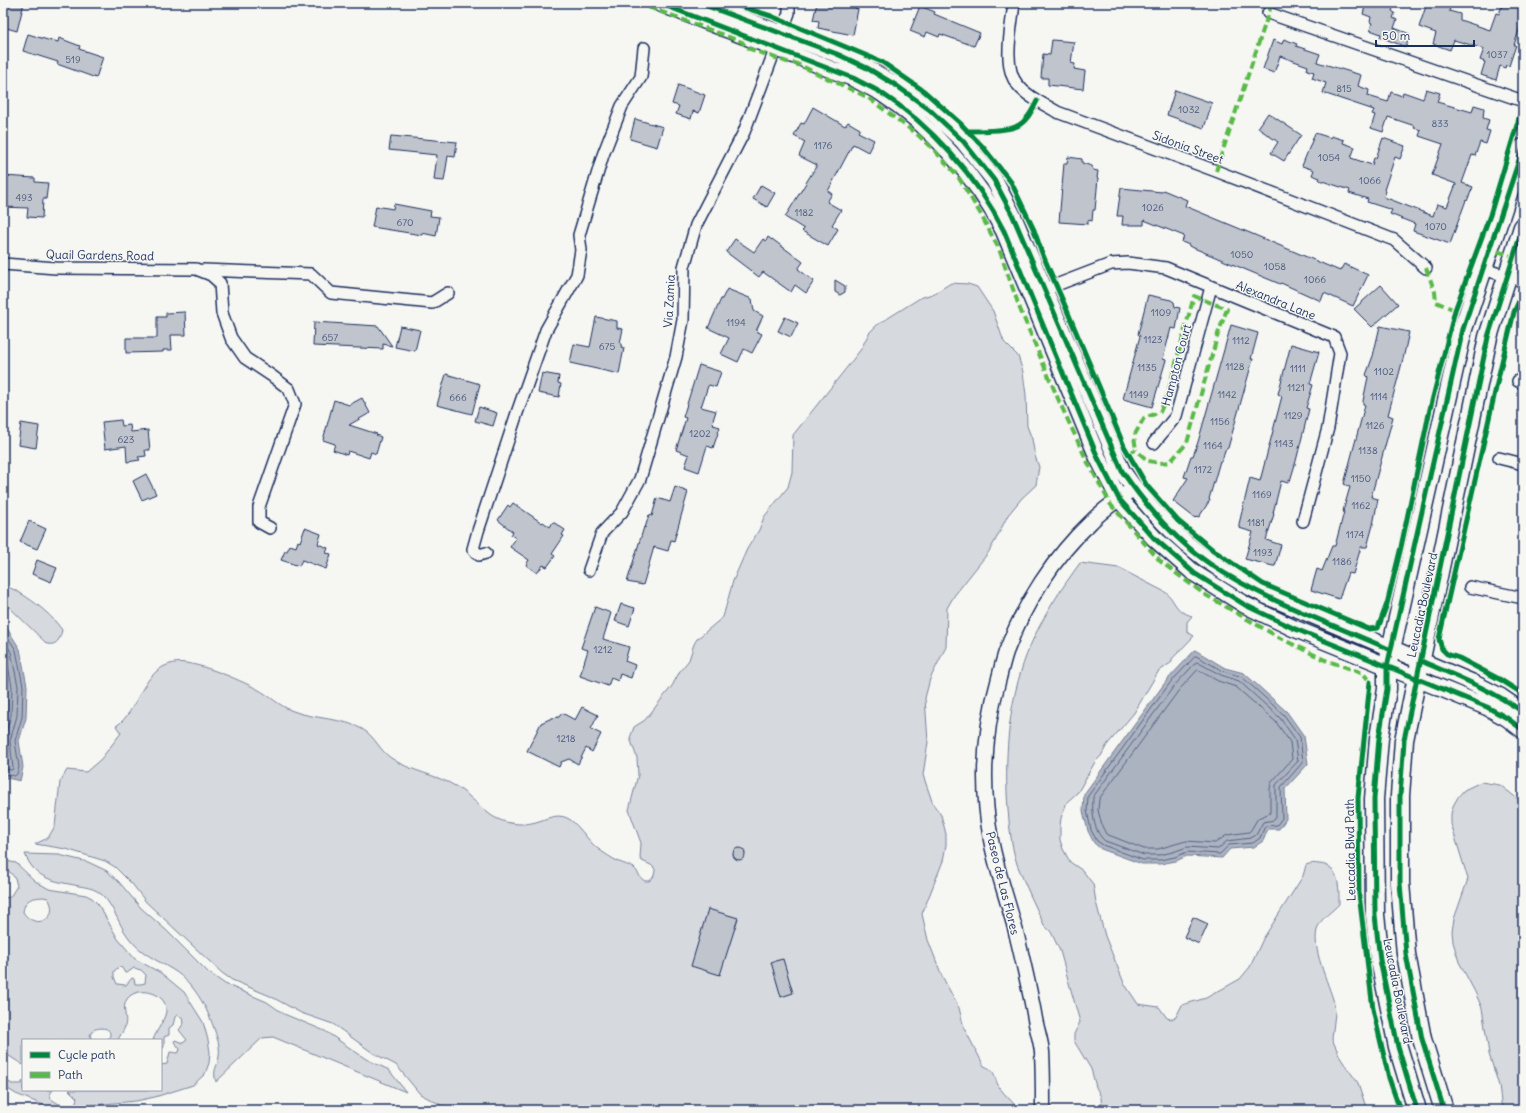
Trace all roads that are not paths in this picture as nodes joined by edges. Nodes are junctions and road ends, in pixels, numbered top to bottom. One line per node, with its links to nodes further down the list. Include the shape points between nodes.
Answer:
1 (659, 3): 6 (main road)
2 (699, 3): 6 (main road)
3 (789, 3): 6 (street, Via Zamia, via 789,13)
4 (1014, 3): 12 (street, Sidonia Street, via 1009,47 1010,70 1016,84 1037,101 1057,112 1394,240)
5 (1268, 13): 8 (street)
6 (778, 41): 17 (main road, via 837,54 867,68 930,110 963,141 994,180 1015,220); 27 (street, Via Zamia, via 744,132 696,225 684,267 683,320 676,357 640,479 622,512 602,533)
7 (644, 48): 26 (street, via 641,77 622,106 603,155 579,235 581,250 577,275 546,330 480,524 473,549 479,555)
8 (1523, 101)
9 (1523, 148): 14 (main road, Leucadia Boulevard)
10 (1523, 227): 15 (main road, Leucadia Boulevard)
11 (3, 264): 13 (street, Quail Gardens Road, via 56,268)
12 (1426, 268)
13 (196, 269): 18 (street, Quail Gardens Road, via 311,274 331,293 432,303); 25 (street, Quail Gardens Road, via 211,275 220,283 222,313 231,338 245,358 289,389 295,404 259,507 259,522)
14 (1483, 269): 15 (street); 30 (main road, Leucadia Boulevard, via 1463,329)
15 (1515, 279): 32 (main road, Leucadia Boulevard, via 1488,337)
16 (1211, 287): 17 (street, Alexandra Lane, via 1166,268 1128,263 1111,264); 19 (street, Hampton Court, via 1176,416); 24 (street, Alexandra Lane, via 1334,338 1340,353 1328,428)
17 (1038, 292): 22 (main road, via 1122,472); 23 (main road, via 1098,458)
18 (448, 293)
19 (1154, 443)
20 (1499, 458): 21 (street)
21 (1523, 464)
22 (1134, 488): 23 (street, Paseo de Las Flores); 30 (main road, via 1163,523 1189,547 1244,585)
23 (1119, 499): 31 (main road, via 1154,538 1200,577 1245,605); 35 (street, Paseo de Las Flores, via 1091,521 1073,540 1035,593 1006,653 994,695 989,726 985,800 995,861 1016,931 1042,1052)
24 (1303, 521)
25 (270, 528)
26 (486, 553)
27 (589, 570)
28 (1470, 586): 29 (street)
29 (1523, 598)
30 (1392, 650): 31 (main road, Leucadia Boulevard); 32 (main road)
31 (1387, 667): 32 (main road); 36 (main road, Leucadia Boulevard, via 1387,689 1379,738 1374,799 1375,915 1380,960 1398,1047)
32 (1419, 670): 33 (main road, via 1489,691); 34 (main road, via 1507,718); 37 (main road, Leucadia Boulevard, via 1404,740 1402,764 1401,904 1406,954 1422,1038)
33 (1523, 712)
34 (1523, 730)
35 (1043, 1110)
36 (1417, 1110)
37 (1444, 1110)

